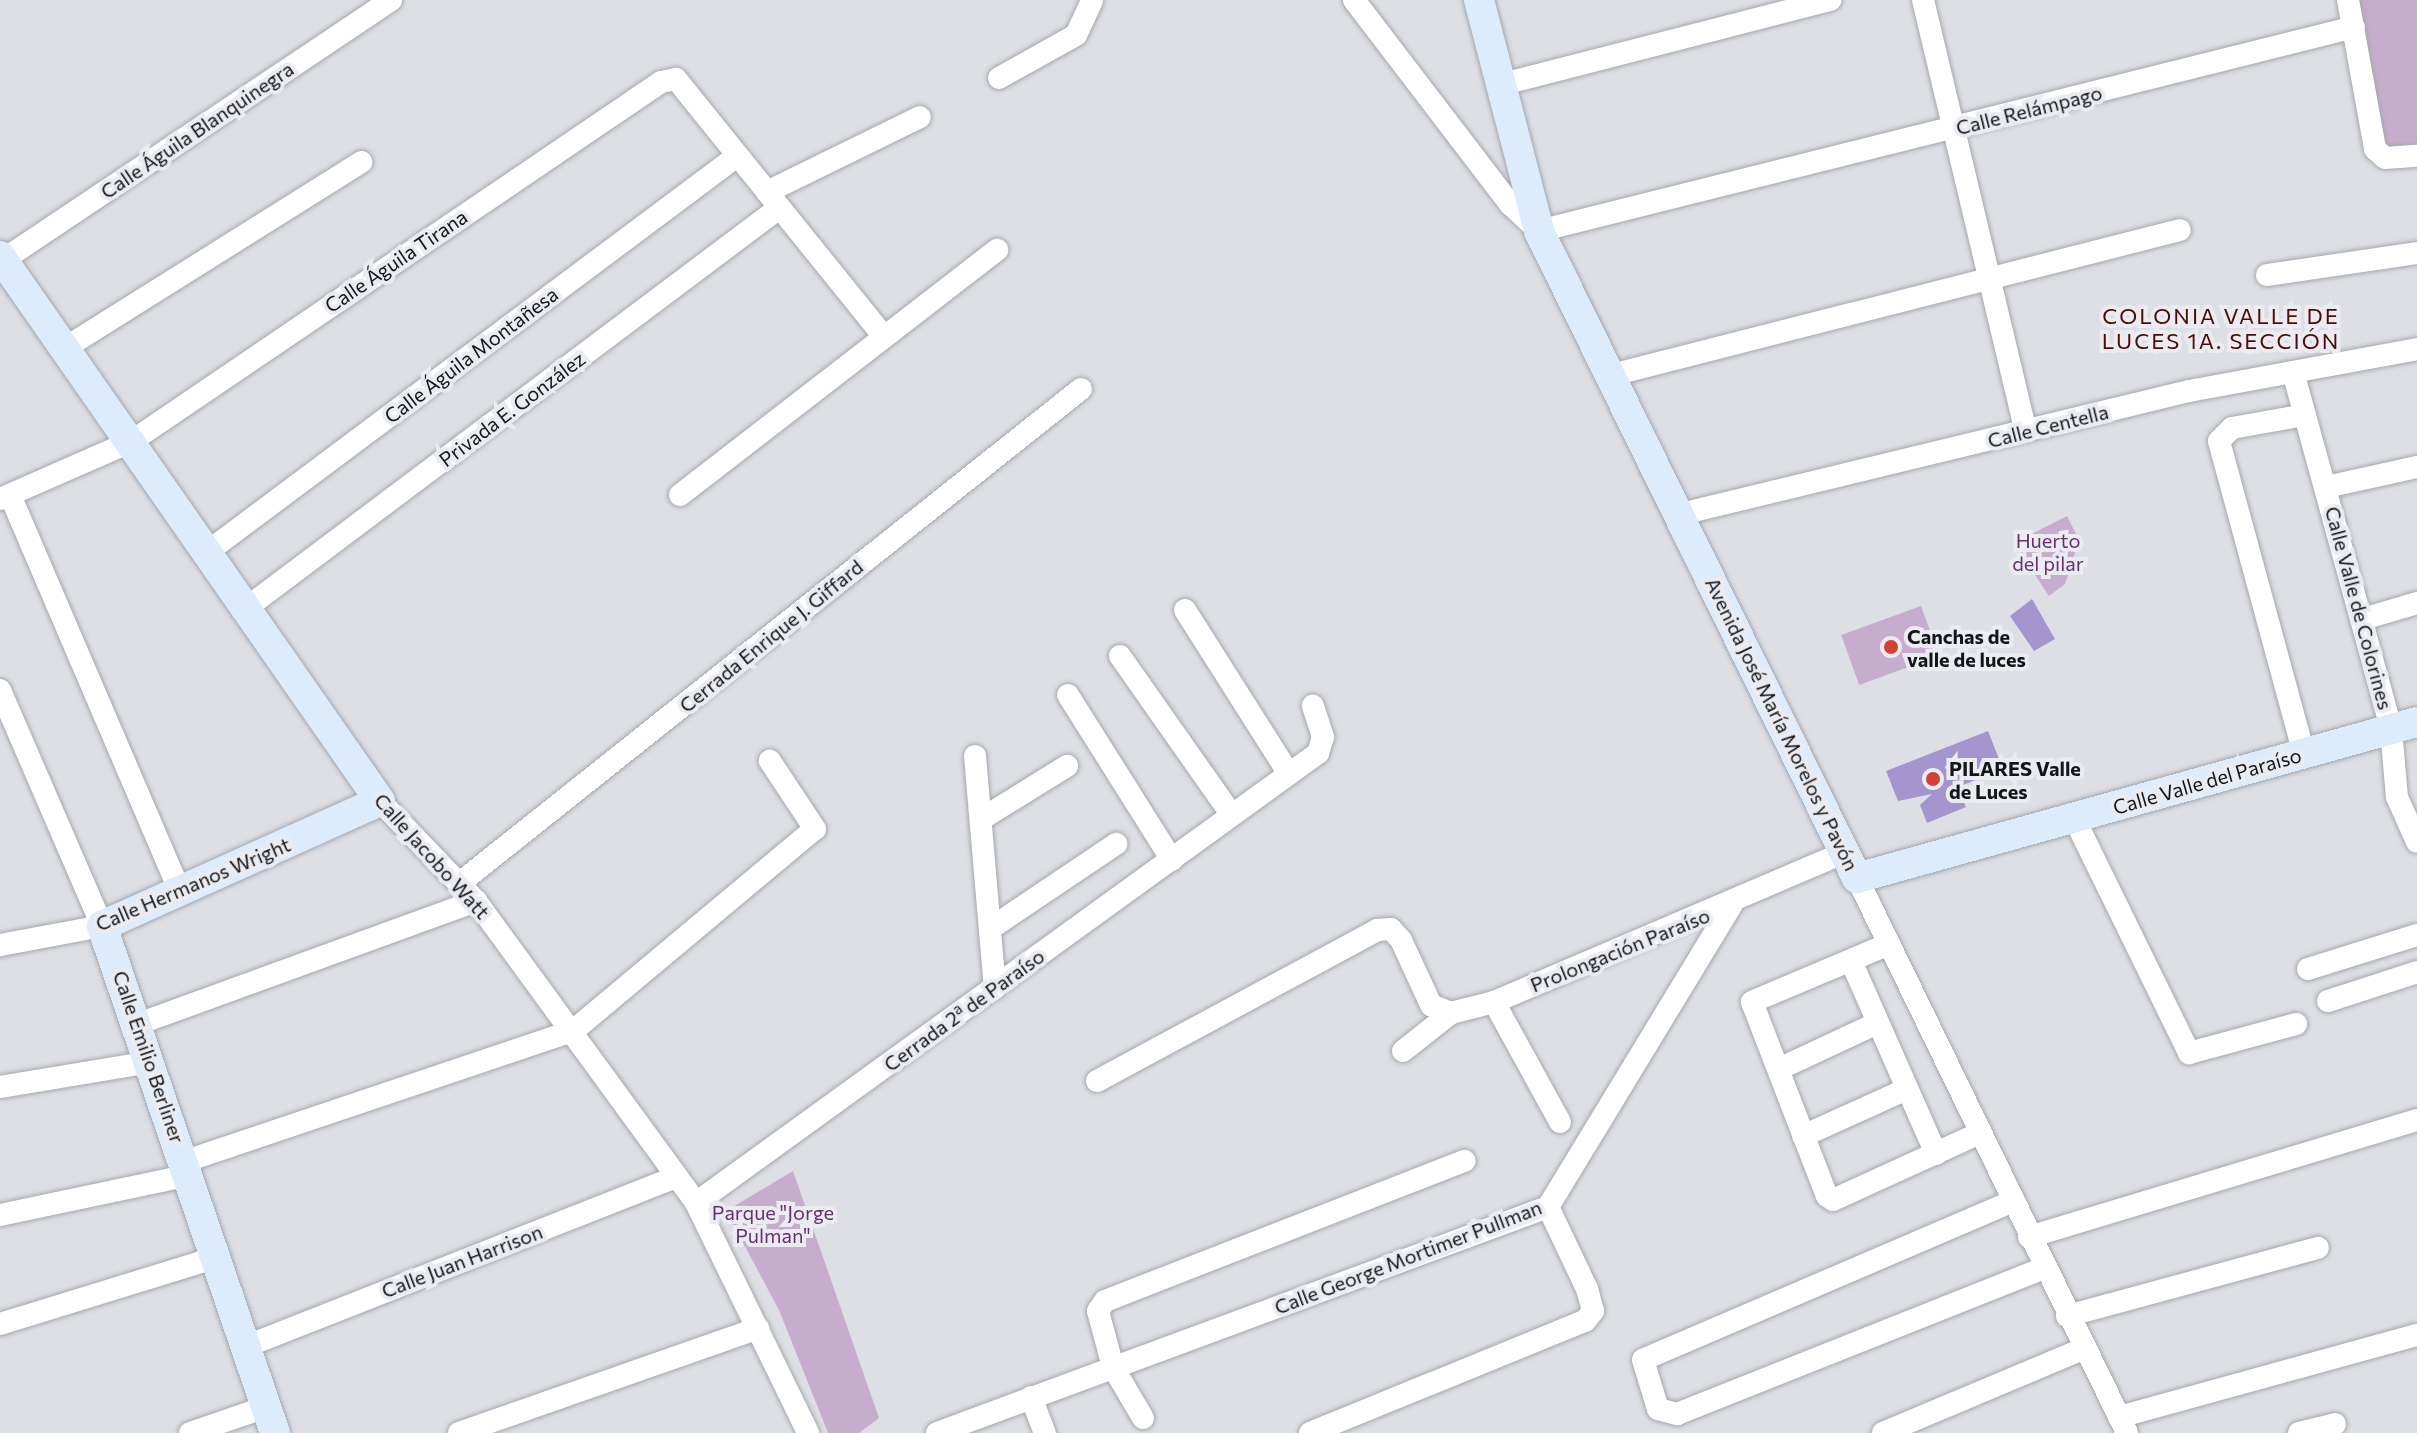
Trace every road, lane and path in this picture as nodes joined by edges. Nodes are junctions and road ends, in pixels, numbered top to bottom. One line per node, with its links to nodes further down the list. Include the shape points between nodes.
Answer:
1 (391, 0): 21 (street, Calle Águila Blanquinegra)
2 (1092, 0): 9 (street, via 1076,35)
3 (1354, 0): 18 (street, via 1511,205)
4 (1479, 0): 10 (street, Avenida José María Morelos y Pavón)
5 (1830, 0): 10 (street)
6 (1923, 0): 12 (street)
7 (2348, 0): 8 (street)
8 (2354, 27): 12 (street, Calle Relámpago); 14 (street, via 2375,149 2385,158)
9 (999, 78)
10 (1503, 84): 18 (street, Avenida José María Morelos y Pavón)
11 (920, 117): 16 (street, Privada E. González)
12 (1952, 129): 18 (street, Calle Relámpago); 23 (street)
13 (737, 156): 16 (street); 32 (street, Calle Águila Tirana, via 692,92 676,79 661,82); 38 (street, Calle Águila Montañesa)
14 (2417, 156)
15 (361, 162): 25 (street)
16 (773, 200): 24 (street); 40 (street, Privada E. González)
17 (2180, 230): 23 (street)
18 (1539, 231): 28 (street, Avenida José María Morelos y Pavón)
19 (997, 250): 24 (street)
20 (2417, 253): 22 (street)
21 (1, 258): 25 (street, Calle Jacobo Watt)
22 (2267, 275)
23 (1990, 277): 28 (street); 31 (street)
24 (884, 337): 35 (street)
25 (65, 348): 32 (street, Calle Jacobo Watt)
26 (2417, 349): 27 (street, Calle Centella)
27 (2293, 372): 30 (street, Calle Valle de Colorines); 31 (street, Calle Centella)
28 (1608, 376): 37 (street, Avenida José María Morelos y Pavón)
29 (1081, 389): 61 (street, Cerrada Enrique J. Giffard)
30 (2305, 415): 34 (street, Calle Valle de Colorines); 48 (street, via 2232,428 2219,441)
31 (2026, 431): 37 (street, Calle Centella)
32 (132, 441): 36 (street, Calle Águila Tirana); 38 (street, Calle Jacobo Watt)
33 (2417, 467): 34 (street)
34 (2326, 487): 42 (street, Calle Valle de Colorines)
35 (680, 495)
36 (5, 497): 62 (street)
37 (1681, 514): 60 (street, Avenida José María Morelos y Pavón)
38 (206, 553): 40 (street, Calle Jacobo Watt)
39 (2417, 603): 42 (street)
40 (245, 609): 53 (street, Calle Jacobo Watt)
41 (1185, 610): 52 (street)
42 (2363, 619): 47 (street, Calle Valle de Colorines)
43 (1120, 656): 54 (street)
44 (1068, 695): 59 (street)
45 (1, 696): 65 (street, Calle Emilio Berliner)
46 (1313, 706): 52 (street, Cerrada 2ª de Paraíso, via 1323,737 1318,753)
47 (2404, 725): 48 (street, Calle Valle del Paraíso); 57 (street, Calle Valle de Colorines, via 2397,797)
48 (2304, 754): 56 (street, Calle Valle del Paraíso)
49 (975, 756): 55 (street)
50 (770, 761): 80 (street, via 815,829)
51 (1067, 766): 55 (street)
52 (1289, 774): 54 (street, Cerrada 2ª de Paraíso)
53 (380, 801): 61 (street, Calle Jacobo Watt); 62 (street, Calle Hermanos Wright)
54 (1231, 814): 59 (street, Cerrada 2ª de Paraíso)
55 (983, 818): 66 (street)
56 (2074, 818): 60 (street, Calle Valle del Paraíso); 79 (street, via 2189,1053)
57 (2417, 842)
58 (1116, 844): 66 (street)
59 (1172, 860): 73 (street, Cerrada 2ª de Paraíso)
60 (1850, 866): 64 (street, Prolongación Paraíso); 68 (street, Avenida José María Morelos y Pavón)
61 (461, 882): 63 (street, Calle Jacobo Watt)
62 (181, 894): 65 (street, Calle Hermanos Wright)
63 (476, 901): 78 (street); 80 (street, Calle Jacobo Watt)
64 (1732, 904): 75 (street, Prolongación Paraíso); 97 (street, Calle George Mortimer Pullman)
65 (102, 926): 69 (street, Calle Hermanos Wright); 78 (street, Calle Emilio Berliner)
66 (991, 928): 73 (street)
67 (2417, 935): 71 (street)
68 (1889, 944): 70 (street); 89 (street, Avenida José María Morelos y Pavón)
69 (0, 945)
70 (1851, 961): 77 (street); 83 (street, via 1752,1002)
71 (2308, 969)
72 (2417, 972): 74 (street)
73 (995, 988): 96 (street, Cerrada 2ª de Paraíso)
74 (2328, 1001)
75 (1494, 1002): 76 (street, Prolongación Paraíso); 88 (street)
76 (1451, 1013): 81 (street, Prolongación Paraíso); 84 (street, via 1431,1005 1401,940 1391,929 1377,930)
77 (1877, 1023): 83 (street); 86 (street)
78 (138, 1024): 82 (street, Calle Emilio Berliner)
79 (2296, 1024)
80 (573, 1031): 93 (street); 94 (street, Calle Jacobo Watt)
81 (1403, 1051)
82 (151, 1062): 85 (street); 93 (street, Calle Emilio Berliner)
83 (1779, 1069): 90 (street)
84 (1097, 1081)
85 (0, 1087)
86 (1907, 1089): 90 (street); 91 (street)
87 (2417, 1120): 99 (street)
88 (1560, 1122)
89 (1978, 1134): 91 (street); 95 (street, Avenida José María Morelos y Pavón)
90 (1803, 1136): 91 (street, via 1833,1200)
91 (1936, 1154)
92 (1465, 1161): 109 (street, via 1105,1301 1098,1311)
93 (188, 1168): 98 (street); 101 (street, Calle Emilio Berliner)
94 (676, 1177): 96 (street, Calle Jacobo Watt); 107 (street, Calle Juan Harrison)
95 (2011, 1202): 99 (street, Avenida José María Morelos y Pavón); 102 (street, via 1643,1360 1658,1409 1677,1414)
96 (696, 1203): 105 (street, Calle Jacobo Watt)
97 (1548, 1207): 109 (street, Calle George Mortimer Pullman); 120 (street, via 1587,1289 1593,1311 1585,1321)
98 (0, 1215)
99 (2029, 1237): 102 (street, Avenida José María Morelos y Pavón)
100 (2318, 1248): 103 (street)
101 (215, 1258): 104 (street); 107 (street, Calle Emilio Berliner)
102 (2044, 1268): 103 (street, Avenida José María Morelos y Pavón)
103 (2067, 1316): 108 (street, Avenida José María Morelos y Pavón)
104 (0, 1324)
105 (758, 1328): 116 (street); 117 (street, Calle Jacobo Watt)
106 (2417, 1335): 114 (street)
107 (247, 1346): 112 (street, Calle Emilio Berliner)
108 (2083, 1349): 114 (street, Avenida José María Morelos y Pavón); 121 (street)
109 (1113, 1367): 110 (street, Calle George Mortimer Pullman); 111 (street)
110 (1031, 1397): 118 (street, Calle George Mortimer Pullman); 119 (street)
111 (1143, 1418)
112 (270, 1420): 115 (street)
113 (2335, 1424): 122 (street)
114 (2123, 1425)
115 (190, 1433)
116 (459, 1433)
117 (808, 1433)
118 (937, 1433)
119 (1045, 1433)
120 (1310, 1433)
121 (1883, 1433)
122 (2299, 1433)

